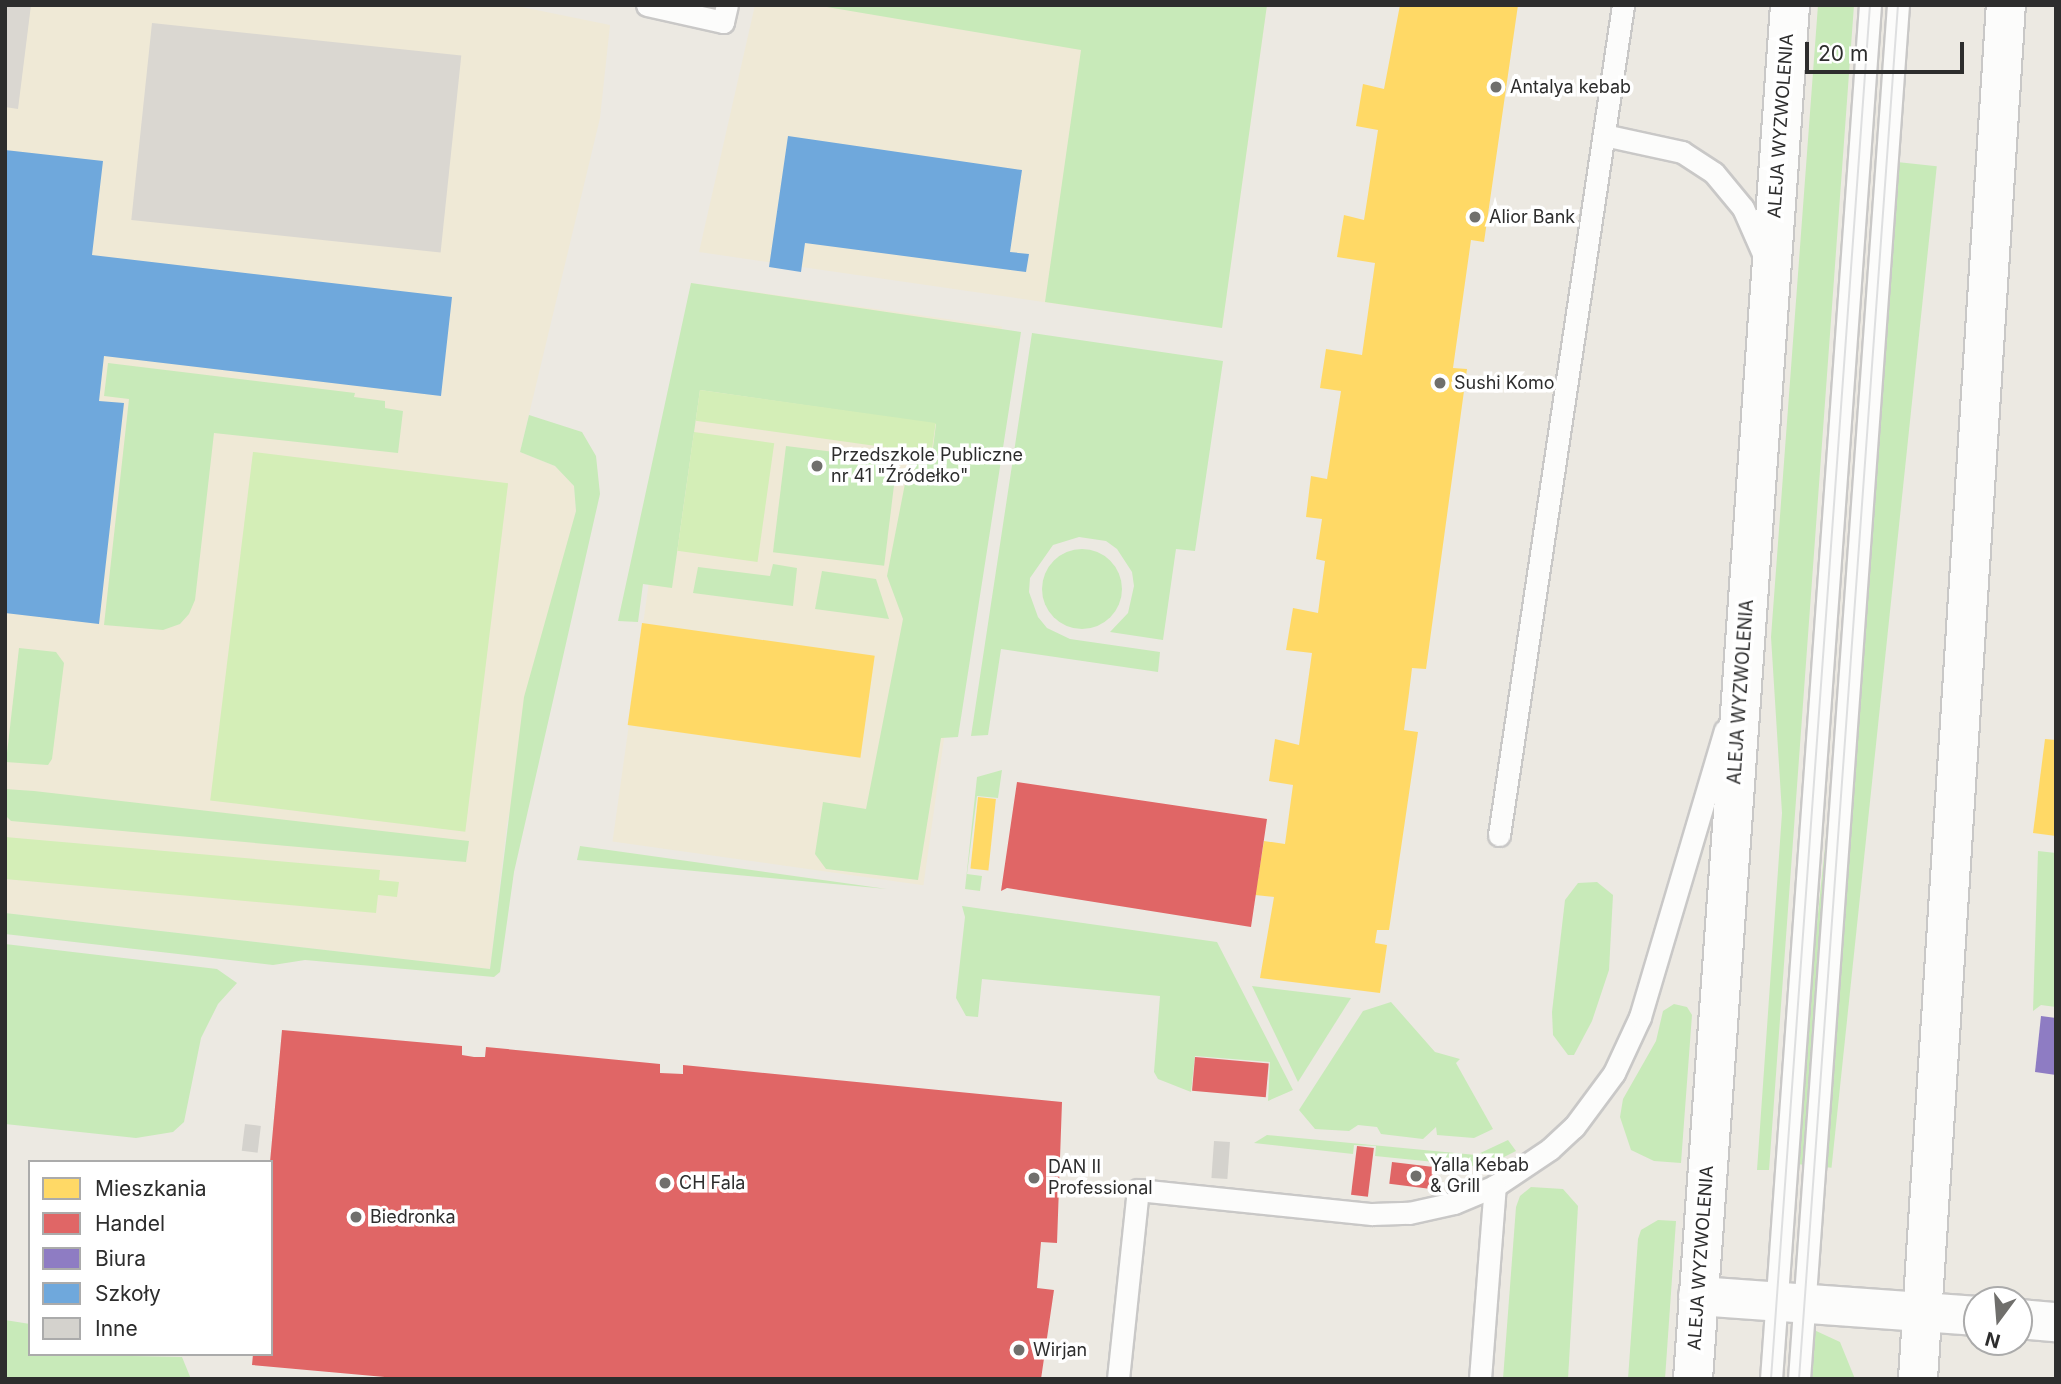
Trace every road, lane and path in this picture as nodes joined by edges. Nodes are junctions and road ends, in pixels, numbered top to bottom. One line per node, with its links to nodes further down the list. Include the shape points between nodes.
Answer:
1 (647, 5): 7 (lane)
2 (1623, 5): 8 (lane)
3 (1790, 5): 9 (street, ALEJA WYZWOLENIA)
4 (1870, 5): 14 (lane)
5 (1898, 5): 14 (lane)
6 (2006, 5): 15 (street)
7 (725, 13)
8 (1604, 135): 9 (lane, via 1682,152 1714,173 1743,208); 11 (lane)
9 (1771, 274): 10 (street, ALEJA WYZWOLENIA)
10 (1743, 664): 12 (lane, via 1666,940 1628,1046 1597,1099 1574,1127); 13 (street, ALEJA WYZWOLENIA)
11 (1499, 835)
12 (1495, 1186): 19 (lane, via 1434,1208 1384,1213 1138,1190); 20 (lane)
13 (1698, 1296): 14 (street); 21 (street, ALEJA WYZWOLENIA)
14 (1790, 1303): 15 (street); 22 (lane); 23 (lane)
15 (1922, 1312): 16 (street); 24 (street)
16 (1963, 1315)
17 (2033, 1320): 18 (street)
18 (2056, 1322)
19 (1118, 1379)
20 (1480, 1379)
21 (1693, 1379)
22 (1771, 1379)
23 (1799, 1379)
24 (1918, 1379)

